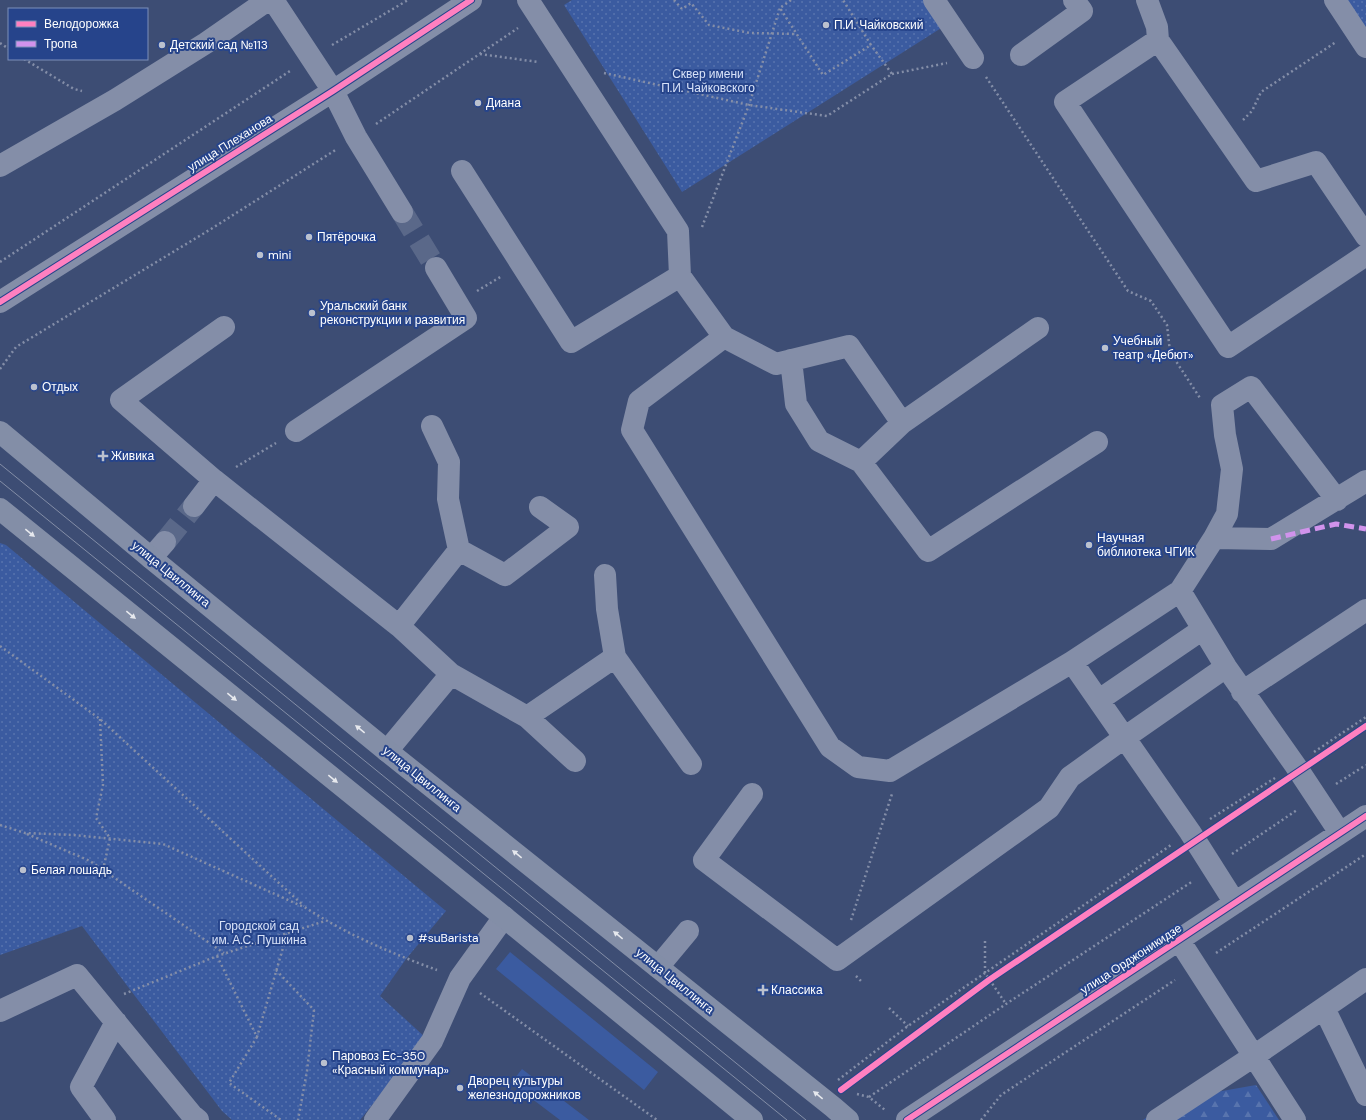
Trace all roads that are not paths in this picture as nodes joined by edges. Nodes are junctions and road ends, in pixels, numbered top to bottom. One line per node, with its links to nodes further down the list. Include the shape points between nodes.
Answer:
1 (268, 0): 14 (street, via 206,43 115,100)
2 (273, 0): 13 (street)
3 (470, 0): 13 (street, улица Плеханова)
4 (934, 0): 12 (street)
5 (1074, 0): 11 (street, via 1082,11)
6 (1147, 0): 10 (street, via 1157,27)
7 (1335, 0): 9 (street)
8 (533, 7): 20 (street, via 678,231)
9 (1360, 38)
10 (1158, 40): 17 (street, via 1256,180 1316,162); 18 (street, via 1065,102 1228,347)
11 (1021, 55)
12 (973, 58)
13 (333, 91): 16 (street, via 356,137); 21 (street, улица Плеханова)
14 (0, 166)
15 (462, 171): 20 (street, via 571,342)
16 (402, 212)
17 (1366, 236)
18 (1366, 254)
19 (436, 268): 28 (street, via 466,318)
20 (680, 276): 24 (street)
21 (0, 302)
22 (224, 327): 32 (street, via 121,400)
23 (1038, 328): 26 (street)
24 (724, 337): 25 (street, via 776,364); 48 (street, via 639,401 632,430 830,746 858,767 890,771)
25 (791, 360): 26 (street, via 850,346); 31 (street, via 796,404 819,440)
26 (902, 423): 31 (street)
27 (432, 426): 40 (street, via 449,462 448,500)
28 (296, 431)
29 (0, 432): 41 (main road, улица Цвиллинга)
30 (1097, 442): 31 (street, via 928,551)
31 (861, 462)
32 (214, 480): 35 (street); 45 (street)
33 (1366, 481): 34 (street)
34 (1337, 500): 38 (street, via 1271,539); 38 (street, via 1251,387 1222,405 1232,469 1227,514)
35 (194, 506)
36 (540, 507): 40 (street, via 568,527 505,576)
37 (0, 509): 62 (main road, one-way to 62)
38 (1214, 538): 43 (street)
39 (165, 542): 41 (street)
40 (459, 550): 45 (street)
41 (151, 558): 55 (main road, улица Цвиллинга, one-way to 41)
42 (605, 575): 47 (street, via 607,610)
43 (1180, 591): 46 (street); 48 (street)
44 (1366, 610): 51 (street)
45 (399, 626): 50 (street)
46 (1203, 630): 49 (street); 52 (street)
47 (615, 657): 53 (street); 57 (street)
48 (1072, 662): 52 (street)
49 (1226, 667): 51 (street); 54 (street)
50 (452, 674): 53 (street); 55 (street)
51 (1242, 692): 60 (street)
52 (1099, 700): 54 (street)
53 (526, 717): 56 (street)
54 (1124, 738): 58 (street, via 1070,777 1048,808 837,960 704,860); 61 (street, via 1190,832)
55 (387, 751): 65 (main road, улица Цвиллинга, one-way to 55)
56 (575, 760)
57 (691, 764)
58 (752, 794)
59 (1366, 816): 60 (street, улица Орджоникидзе)
60 (1340, 833): 61 (street, улица Орджоникидзе)
61 (1235, 903): 64 (street, улица Орджоникидзе)
62 (504, 917): 74 (street, via 460,978 432,1041); 75 (main road)
63 (688, 931): 65 (street)
64 (1179, 940): 70 (street); 77 (street, улица Орджоникидзе)
65 (658, 967): 76 (main road, улица Цвиллинга, one-way to 65)
66 (1366, 979): 67 (street)
67 (1324, 1008): 70 (street); 71 (street)
68 (0, 1011): 69 (street, via 77,975)
69 (116, 1022): 72 (street, via 81,1087); 73 (street)
70 (1254, 1056): 78 (street); 79 (street)
71 (1366, 1095)
72 (105, 1120)
73 (198, 1120)
74 (375, 1120)
75 (752, 1120)
76 (848, 1120)
77 (907, 1120)
78 (1157, 1120)
79 (1295, 1120)

